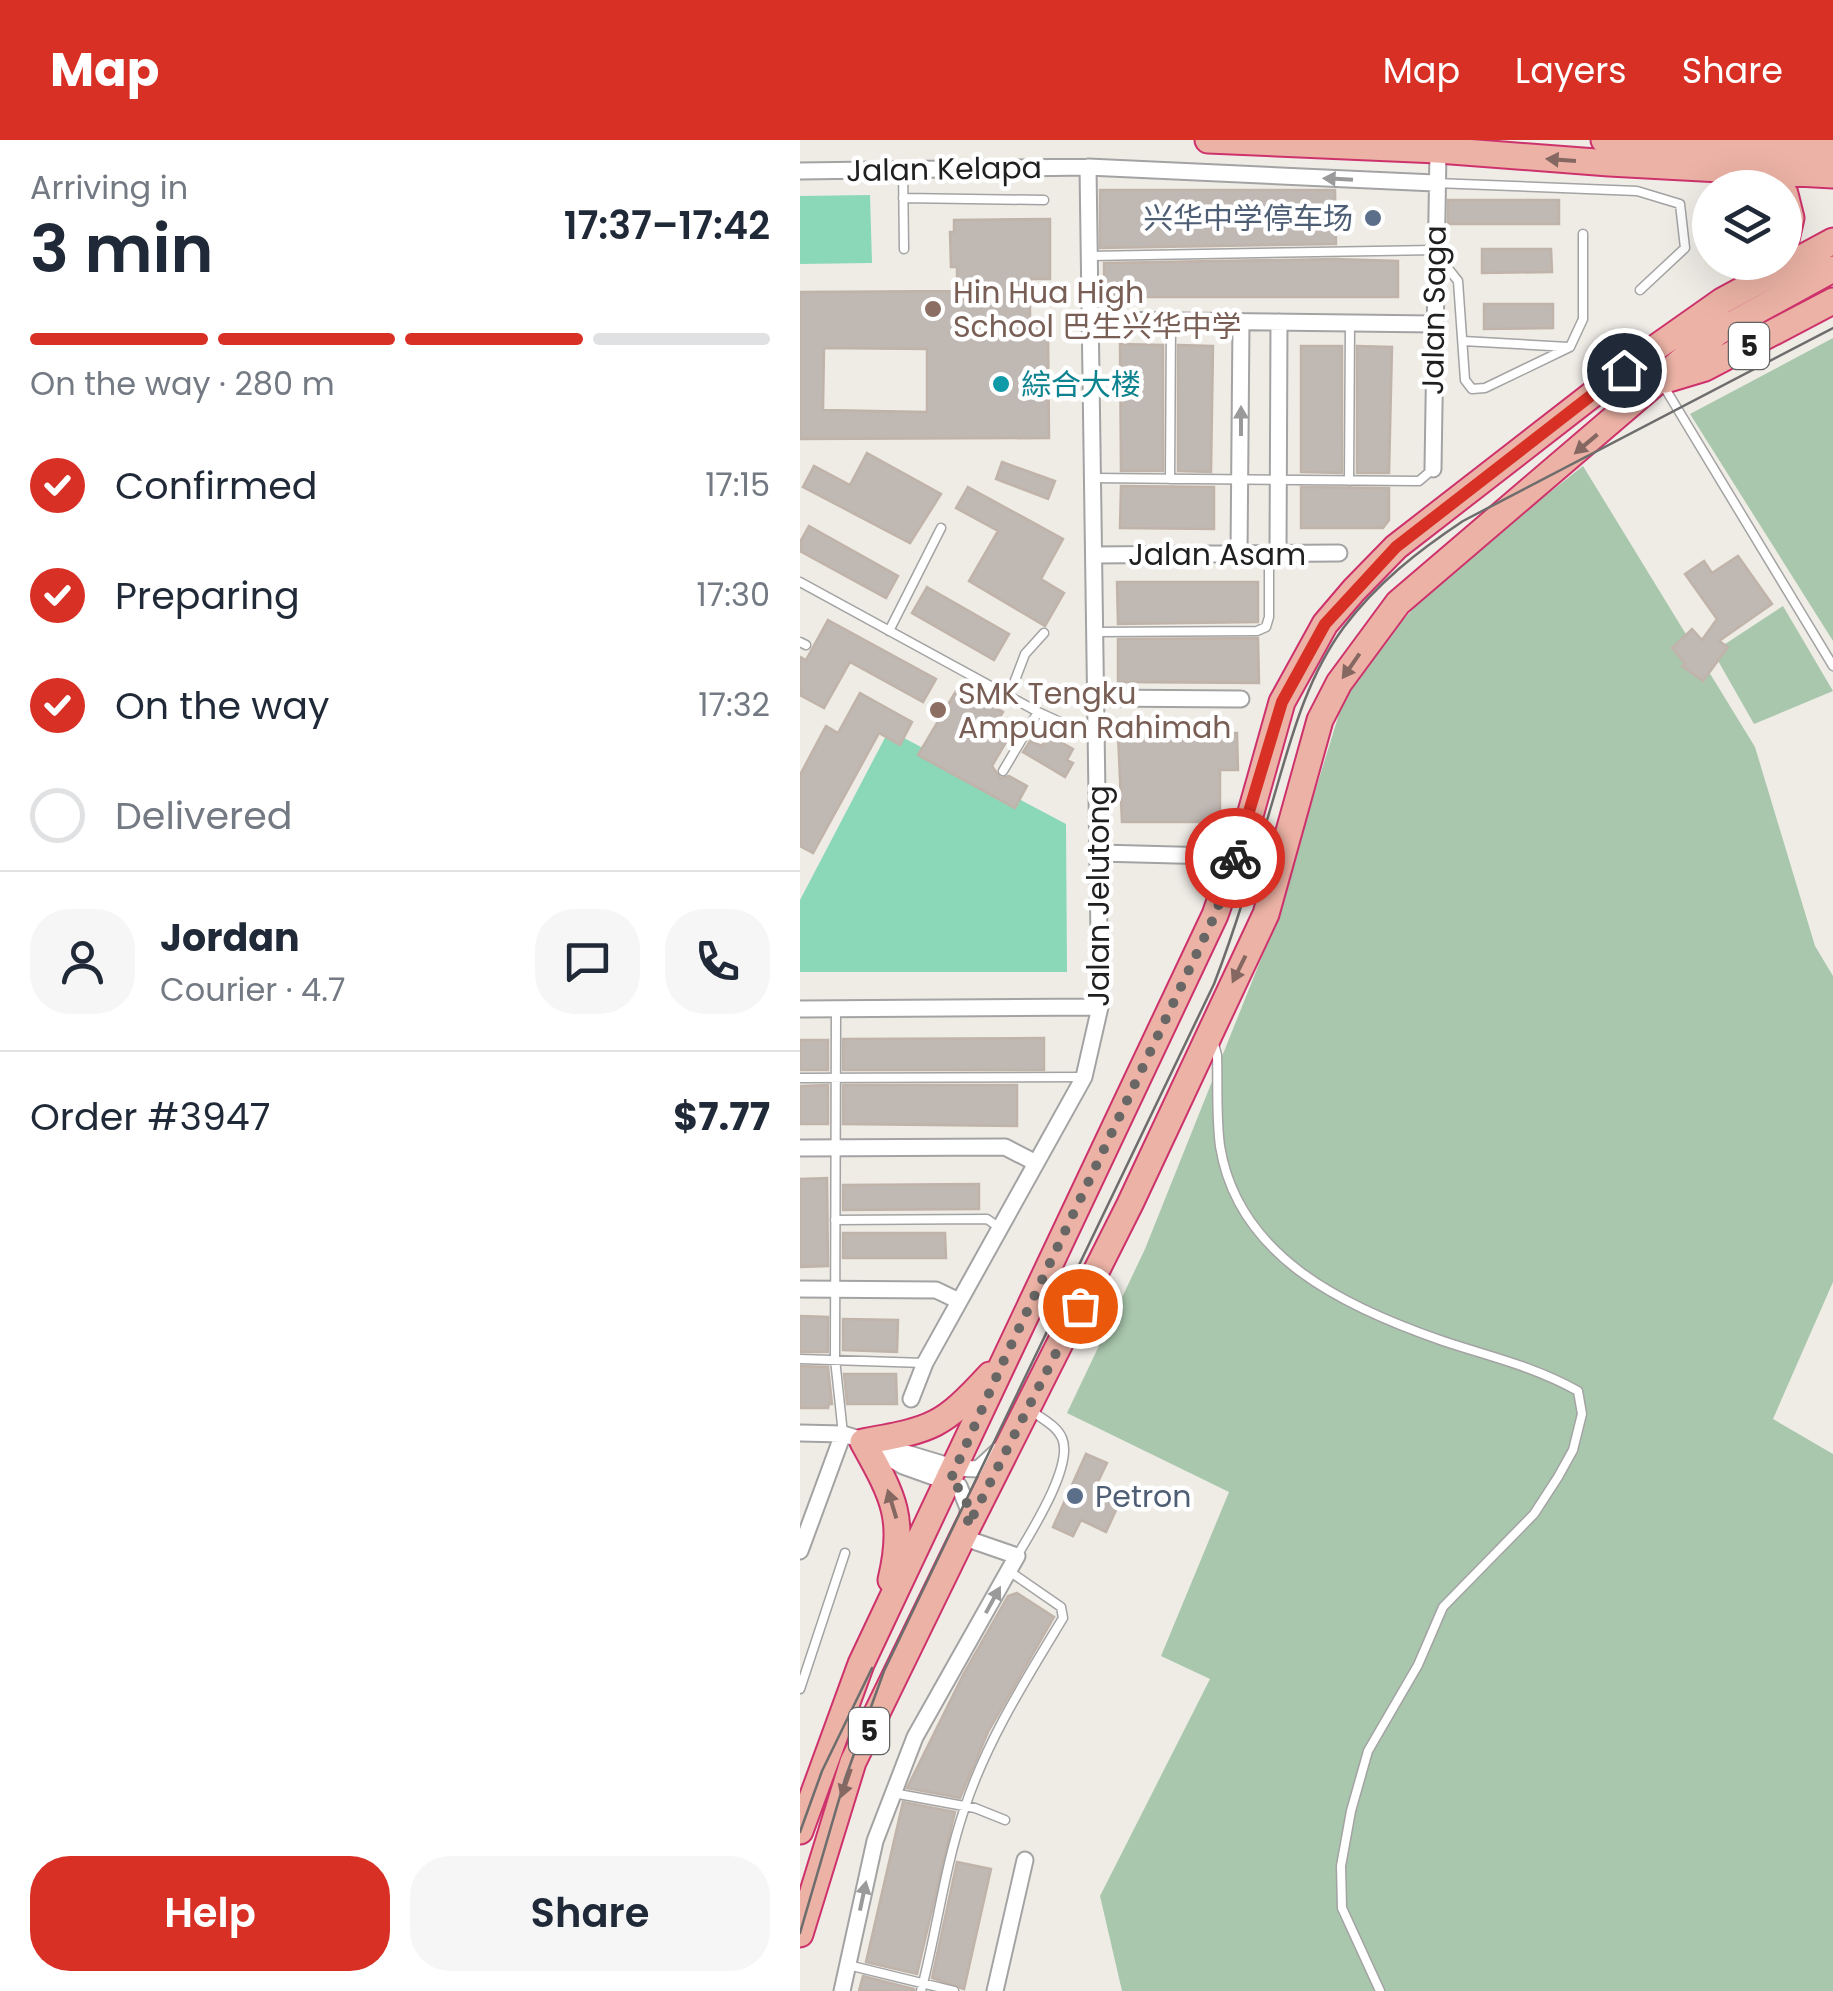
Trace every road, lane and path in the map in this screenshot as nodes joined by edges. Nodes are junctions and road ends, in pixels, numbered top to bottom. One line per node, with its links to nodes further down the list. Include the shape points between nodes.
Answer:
1 (1208, 140): 2 (highway)
2 (1438, 150): 4 (highway, one-way to 2); 10 (street, Jalan Saga)
3 (1833, 151): 4 (highway)
4 (1607, 152): 8 (highway); 9 (highway)
5 (903, 168): 6 (street, Jalan Kelapa); 7 (street, Jalan Kelapa); 11 (lane)
6 (1088, 168): 10 (street, Jalan Kelapa, one-way to 6); 17 (street, Jalan Jelutong)
7 (800, 170)
8 (1704, 170)
9 (1833, 175)
10 (1436, 183): 16 (street, Jalan Saga); 20 (lane, via 1623,190 1680,204 1685,248)
11 (903, 198): 12 (lane); 15 (lane)
12 (1044, 200)
13 (1583, 234): 30 (lane, via 1584,319)
14 (1833, 241): 21 (highway, 5)
15 (904, 249)
16 (1435, 254): 17 (lane); 28 (street, Jalan Saga); 29 (lane, via 1458,282)
17 (1090, 256): 23 (street, Jalan Jelutong)
18 (1833, 269): 31 (highway, 5, via 1718,332)
19 (1747, 280): 21 (highway)
20 (1640, 290)
21 (1722, 301): 73 (highway, 5, via 1548,426 1396,547 1325,624 1282,702 1215,915)
22 (1833, 302): 31 (highway, 5, via 1704,368)
23 (1091, 320): 24 (street); 33 (street, Jalan Jelutong)
24 (1171, 321): 25 (street); 34 (lane)
25 (1241, 322): 26 (street); 35 (street, one-way to 25)
26 (1279, 322): 27 (street); 36 (street)
27 (1350, 323): 28 (street); 37 (lane)
28 (1434, 324): 32 (street, Jalan Saga)
29 (1463, 340): 30 (lane); 30 (lane, via 1472,390)
30 (1570, 347)
31 (1660, 381): 47 (lane); 59 (highway, 5, one-way to 59, via 1398,603 1339,682 1320,720 1266,914)
32 (1433, 469): 37 (lane, via 1419,482)
33 (1093, 478): 34 (lane); 42 (street, Jalan Jelutong)
34 (1170, 479): 35 (lane)
35 (1240, 480): 36 (lane); 40 (street)
36 (1278, 480): 37 (lane); 41 (street)
37 (1349, 481)
38 (941, 528): 44 (lane)
39 (1340, 553): 41 (street, Jalan Asam)
40 (1240, 554): 41 (street, Jalan Asam); 42 (street, Jalan Asam)
41 (1273, 554): 45 (lane, via 1266,627)
42 (1094, 555): 45 (street, Jalan Jelutong)
43 (800, 582): 44 (lane)
44 (889, 631): 48 (lane)
45 (1096, 632): 49 (street, Jalan Jelutong)
46 (1044, 633): 48 (lane, via 1025,654)
47 (1833, 666)
48 (1009, 696): 51 (lane)
49 (1097, 698): 50 (street); 52 (street, Jalan Jelutong)
50 (1240, 699)
51 (1038, 712): 52 (lane); 53 (lane)
52 (1098, 739): 54 (street, Jalan Jelutong)
53 (1004, 770)
54 (1100, 853): 55 (street); 56 (street, Jalan Jelutong)
55 (1214, 856)
56 (1100, 1007): 58 (street); 60 (street, Jalan Jelutong)
57 (800, 1009): 58 (street)
58 (836, 1009): 62 (lane)
59 (1209, 1032): 76 (highway, 5); 98 (lane, via 1218,1054 1220,1148 1229,1179 1244,1216 1272,1248 1374,1317 1532,1368 1578,1391 1582,1414 1558,1477 1534,1514 1443,1608 1368,1750 1344,1848 1342,1908)
60 (1084, 1077): 62 (lane); 65 (street, Jalan Jelutong)
61 (800, 1078): 62 (lane)
62 (836, 1078): 64 (lane)
63 (800, 1148): 64 (street)
64 (836, 1148): 65 (street, via 1005,1147); 66 (lane)
65 (1036, 1162): 67 (street, Jalan Jelutong)
66 (836, 1220): 67 (lane, via 987,1219); 69 (lane)
67 (1000, 1228): 70 (street, Jalan Jelutong)
68 (800, 1289): 69 (street)
69 (835, 1289): 70 (street, via 936,1290); 71 (lane)
70 (959, 1301): 74 (street, Jalan Jelutong)
71 (835, 1359): 72 (lane); 74 (lane); 79 (lane)
72 (800, 1360)
73 (1004, 1360): 79 (highway, via 942,1421 919,1431); 80 (highway, 5)
74 (924, 1363): 75 (street, Jalan Jelutong)
75 (910, 1399)
76 (1028, 1408): 78 (highway, 5); 84 (lane, via 1058,1431 1063,1458)
77 (800, 1433): 79 (street)
78 (1015, 1435): 80 (street, via 978,1469); 81 (highway, 5)
79 (853, 1438): 80 (street); 82 (street); 85 (highway, one-way to 79, via 889,1585 899,1528 890,1496)
80 (952, 1475): 81 (street, via 964,1494); 85 (highway, 5)
81 (965, 1531): 84 (street); 92 (highway, 5, one-way to 92, via 853,1762)
82 (800, 1551)
83 (844, 1554): 86 (lane)
84 (1013, 1563): 87 (street, one-way to 84, via 915,1737); 88 (lane, via 1060,1607 1063,1618 1007,1711)
85 (861, 1664): 90 (highway, 5)
86 (800, 1689)
87 (894, 1793): 88 (lane); 93 (street, one-way to 87, via 876,1840)
88 (964, 1808): 89 (lane); 94 (lane)
89 (1005, 1820)
90 (800, 1830)
91 (1025, 1860): 97 (street)
92 (800, 1934)
93 (848, 1964): 94 (lane); 95 (street)
94 (922, 1987): 96 (lane)
95 (842, 1991)
96 (954, 1991)
97 (996, 1991)
98 (1380, 1991)

